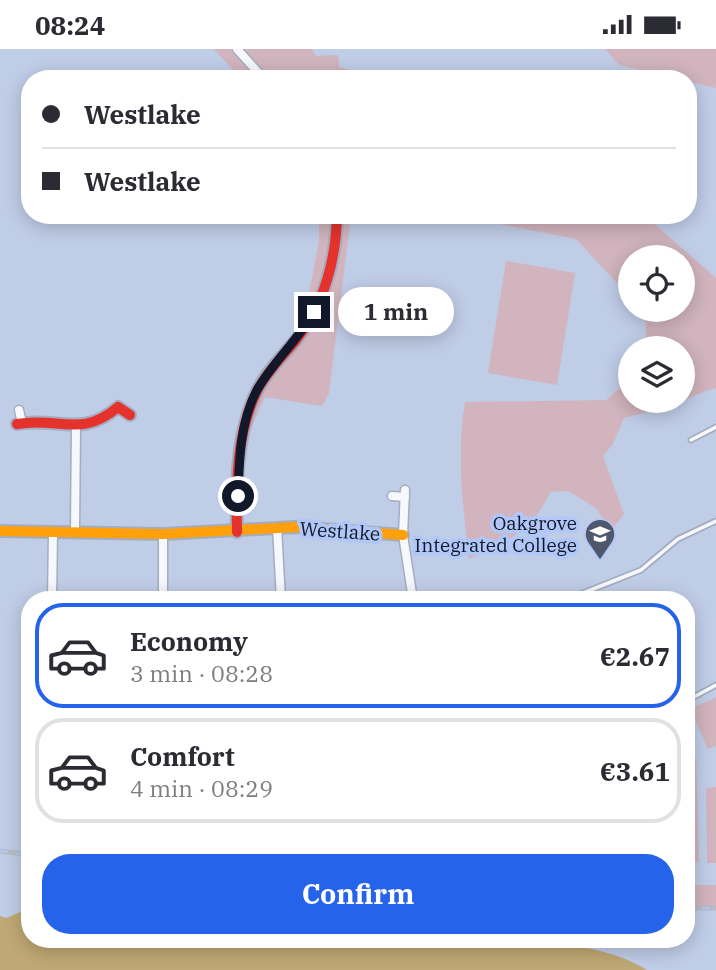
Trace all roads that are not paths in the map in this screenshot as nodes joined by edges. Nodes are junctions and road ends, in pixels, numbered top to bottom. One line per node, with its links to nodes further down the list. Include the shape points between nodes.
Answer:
1 (237, 49): 2 (street)
2 (256, 70)
3 (336, 224): 16 (street, via 325,288 314,312 257,391 246,419)
4 (19, 410): 6 (street)
5 (130, 415): 7 (street, via 118,407)
6 (20, 424): 7 (street, via 53,422)
7 (76, 427): 15 (street)
8 (716, 427): 9 (lane)
9 (691, 440)
10 (392, 495): 13 (street, via 405,493)
11 (716, 521): 23 (lane, via 678,539 641,570)
12 (277, 527): 13 (street, Westlake); 16 (street, Westlake); 21 (street, Westlake)
13 (403, 530): 22 (street, Westlake)
14 (0, 531): 17 (street, Westlake)
15 (75, 531): 17 (street, Westlake); 18 (street, Westlake)
16 (237, 531): 18 (street, Westlake)
17 (53, 532): 19 (street)
18 (163, 534): 20 (street)
19 (52, 591)
20 (163, 591)
21 (281, 591)
22 (412, 591)
23 (588, 591)
24 (716, 685): 25 (lane)
25 (695, 696)

